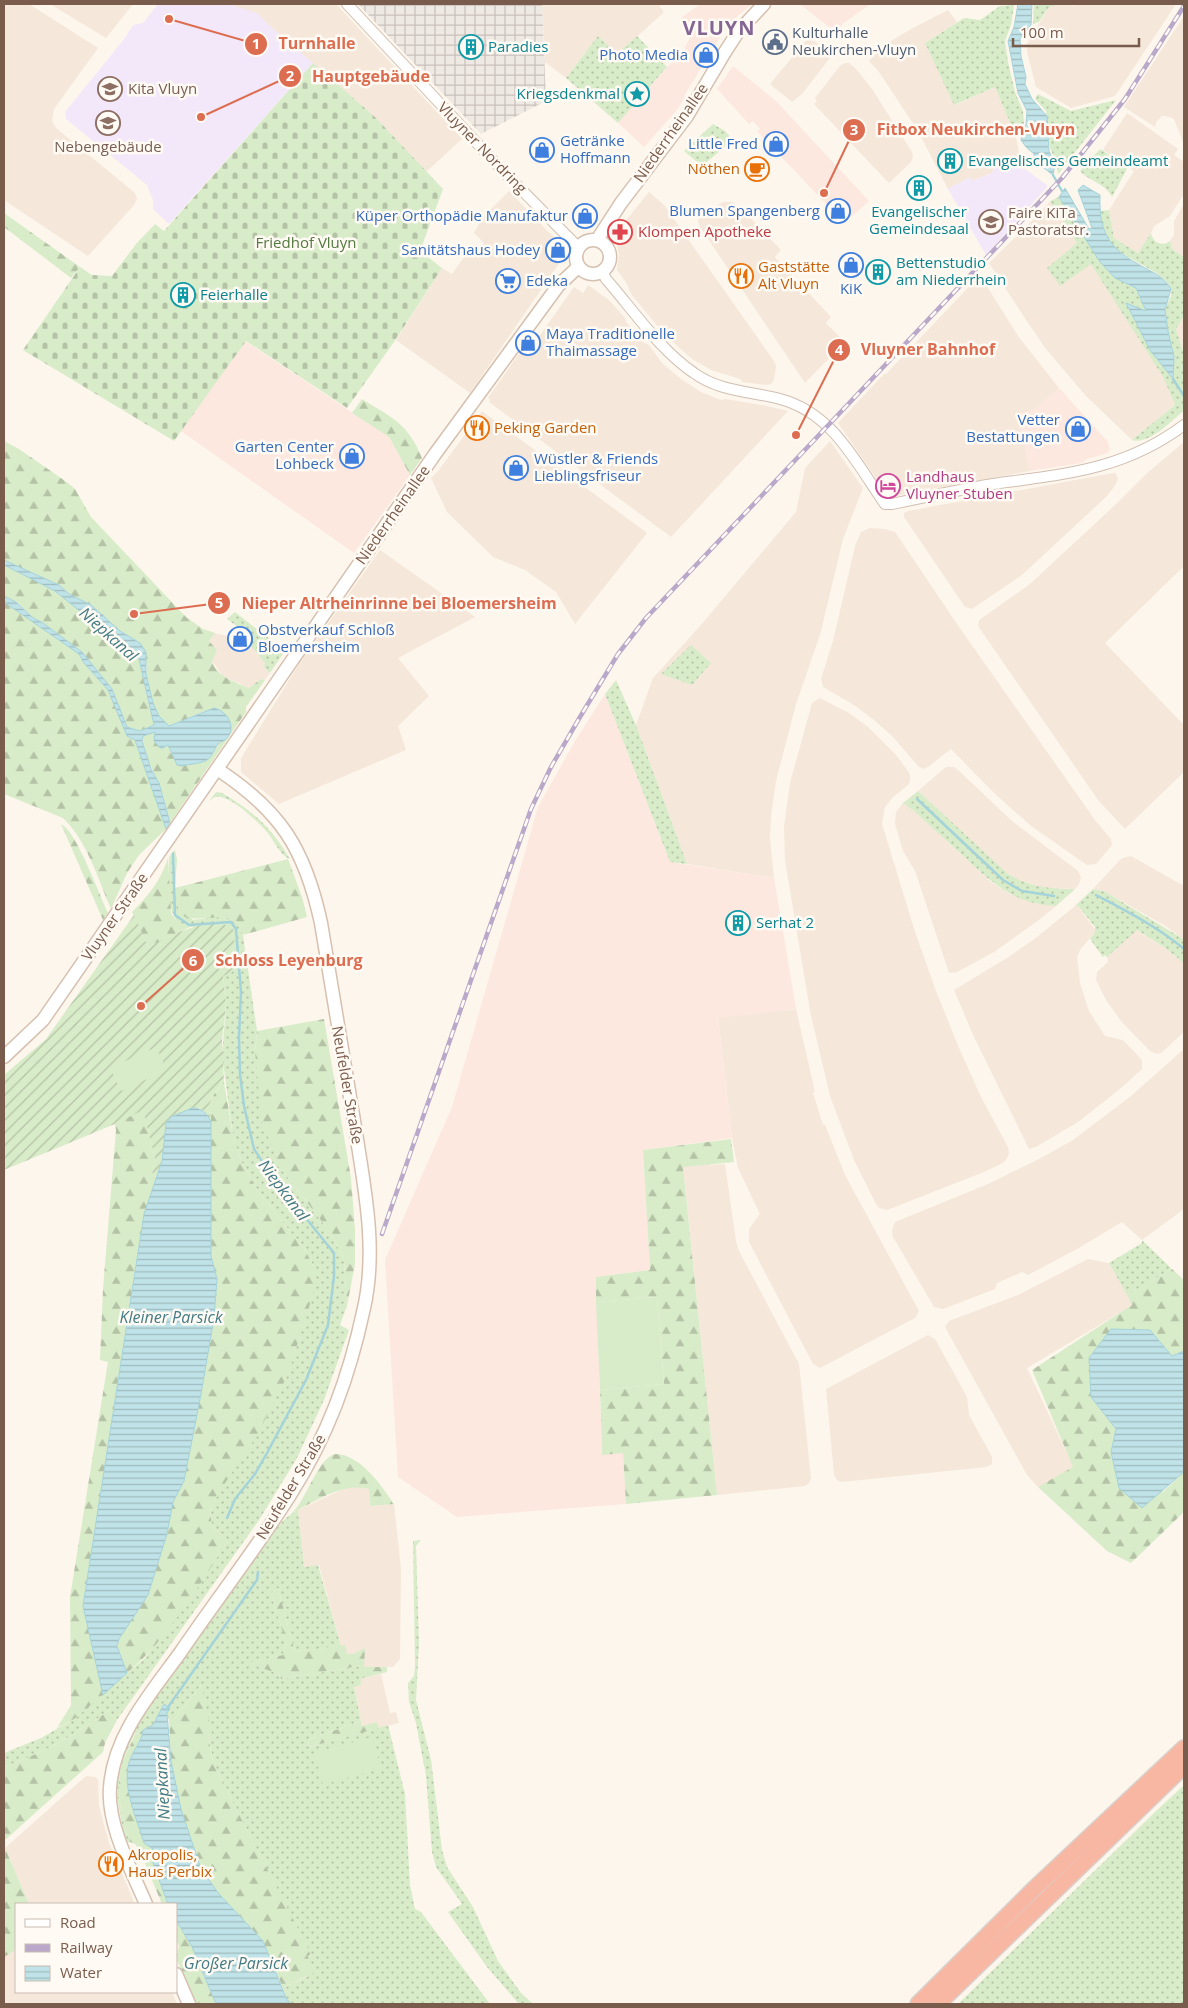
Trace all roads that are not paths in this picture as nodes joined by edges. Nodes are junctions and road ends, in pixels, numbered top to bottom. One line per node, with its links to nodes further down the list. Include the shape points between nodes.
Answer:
1 (347, 4): 4 (street, Vluyner Nordring)
2 (764, 4): 3 (main road, Niederrheinallee, via 734,39 687,116)
3 (597, 240): 4 (main road, via 587,240); 6 (main road, via 606,246 610,257)
4 (578, 247): 5 (main road, via 575,257)
5 (578, 267): 6 (main road, via 592,274); 8 (main road, Niederrheinallee, via 558,286 425,469)
6 (602, 271): 7 (street, via 668,352 694,374 725,388 794,404 807,409 828,425 885,504 1100,466 1143,451)
7 (1184, 425)
8 (217, 769): 9 (main road, Vluyner Straße, via 43,1020); 12 (main road, Neufelder Straße, via 255,796 279,822 298,851 312,887 321,923 367,1202 369,1268 365,1304 351,1362 324,1436 288,1498 139,1711 118,1750 111,1774 110,1801 122,1845)
9 (4, 1057)
10 (1184, 1748): 15 (highway)
11 (1184, 1766): 16 (highway)
12 (146, 1903)
13 (178, 1979): 14 (main road)
14 (189, 2004)
15 (918, 2004)
16 (938, 2004)

